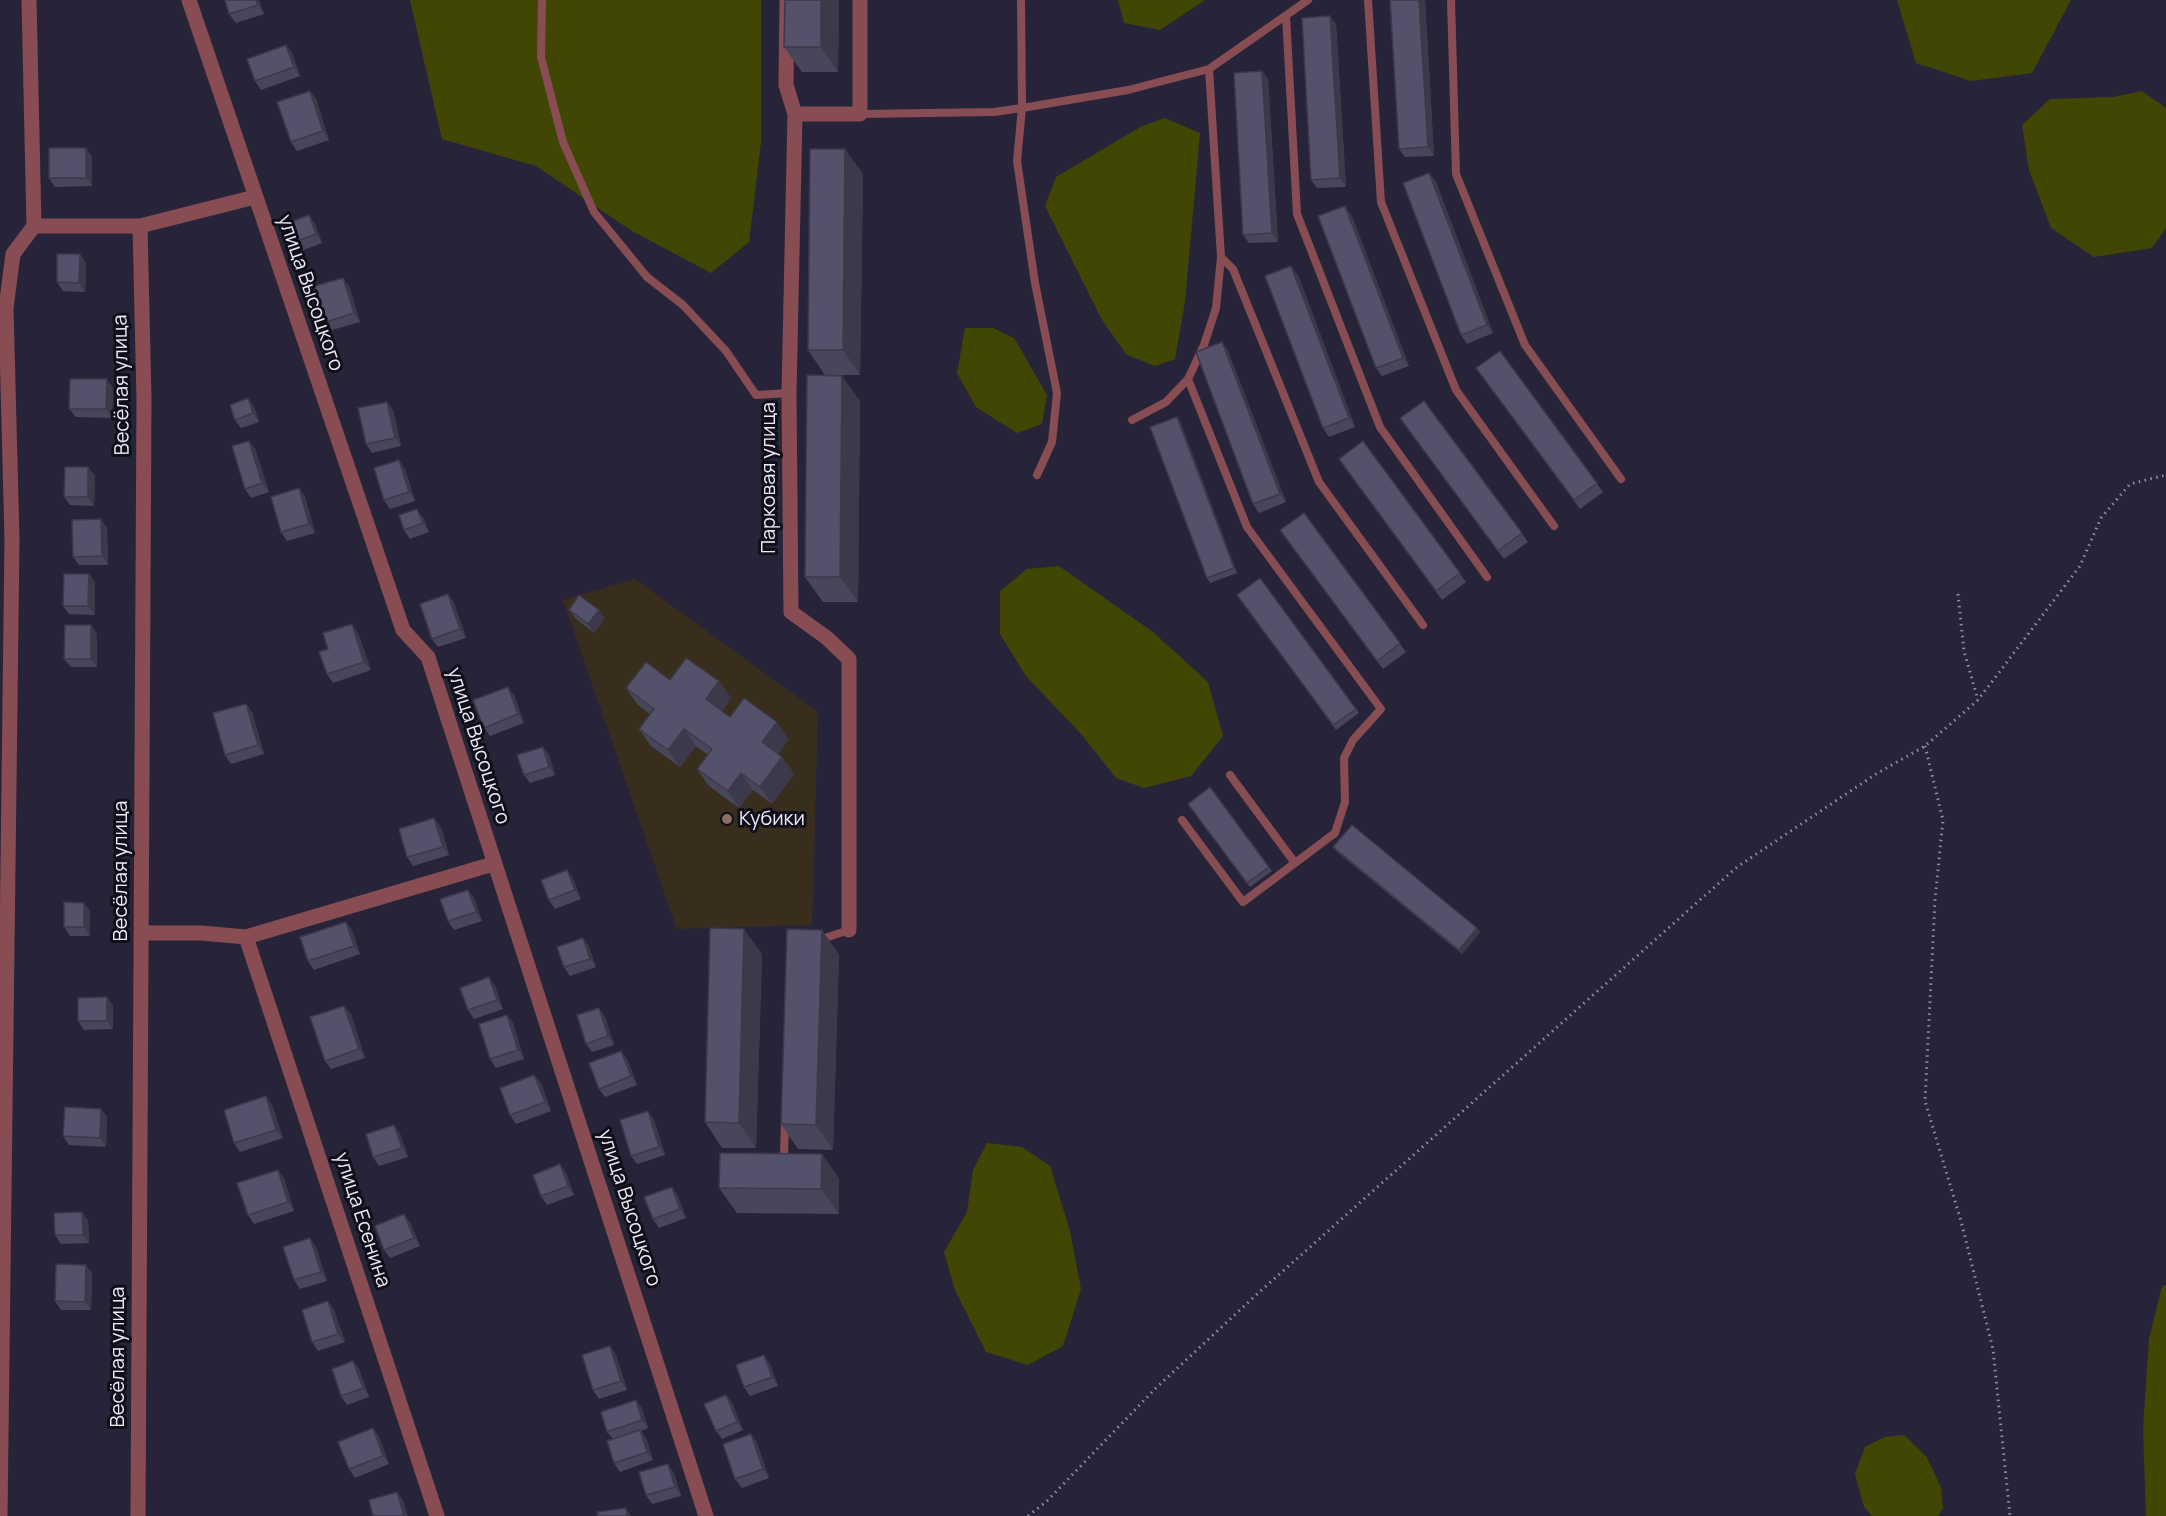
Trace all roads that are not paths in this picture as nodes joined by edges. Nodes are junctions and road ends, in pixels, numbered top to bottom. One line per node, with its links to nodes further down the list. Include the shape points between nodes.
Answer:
1 (28, 0): 16 (street)
2 (189, 0): 15 (street, улица Высоцкого)
3 (542, 0): 20 (lane, via 542,57 563,142 594,212 647,277 683,305 726,351 756,395)
4 (787, 0): 13 (street, Парковая улица, via 786,85)
5 (860, 0): 14 (street)
6 (1022, 0): 12 (lane)
7 (1308, 0): 10 (lane)
8 (1368, 0): 24 (lane, via 1381,202 1456,390)
9 (1451, 0): 23 (lane, via 1456,174 1526,345)
10 (1286, 16): 11 (lane); 26 (lane, via 1297,214 1380,427)
11 (1209, 69): 12 (lane, via 1128,90); 18 (lane)
12 (1022, 108): 14 (lane); 22 (lane, via 1017,161 1057,393 1052,442)
13 (795, 114): 14 (street); 20 (street, Парковая улица)
14 (860, 114)
15 (255, 197): 17 (street); 31 (street, улица Высоцкого, via 404,630 428,657)
16 (34, 226): 17 (street); 25 (street, via 14,254 6,308)
17 (140, 226): 33 (street, Весёлая улица, via 144,399)
18 (1221, 257): 19 (lane, via 1216,308); 27 (lane, via 1233,269 1318,482)
19 (1188, 380): 21 (lane, via 1166,402); 30 (lane, via 1246,528 1381,709 1353,740 1344,758 1345,802 1335,833)
20 (789, 393): 32 (street, Парковая улица, via 791,612 828,638 849,659)
21 (1132, 420)
22 (1037, 475)
23 (1621, 479)
24 (1554, 526)
25 (6, 539): 38 (street)
26 (1487, 577)
27 (1423, 625)
28 (1230, 775): 30 (lane)
29 (1182, 820): 30 (lane, via 1243,902)
30 (1295, 863)
31 (494, 864): 34 (street); 41 (street, улица Высоцкого)
32 (849, 930): 35 (lane)
33 (142, 933): 34 (street); 39 (street, Весёлая улица)
34 (246, 937): 40 (street, улица Есенина)
35 (811, 942)
36 (786, 1110): 37 (lane)
37 (784, 1156)
38 (0, 1516)
39 (138, 1516)
40 (437, 1516)
41 (706, 1516)

